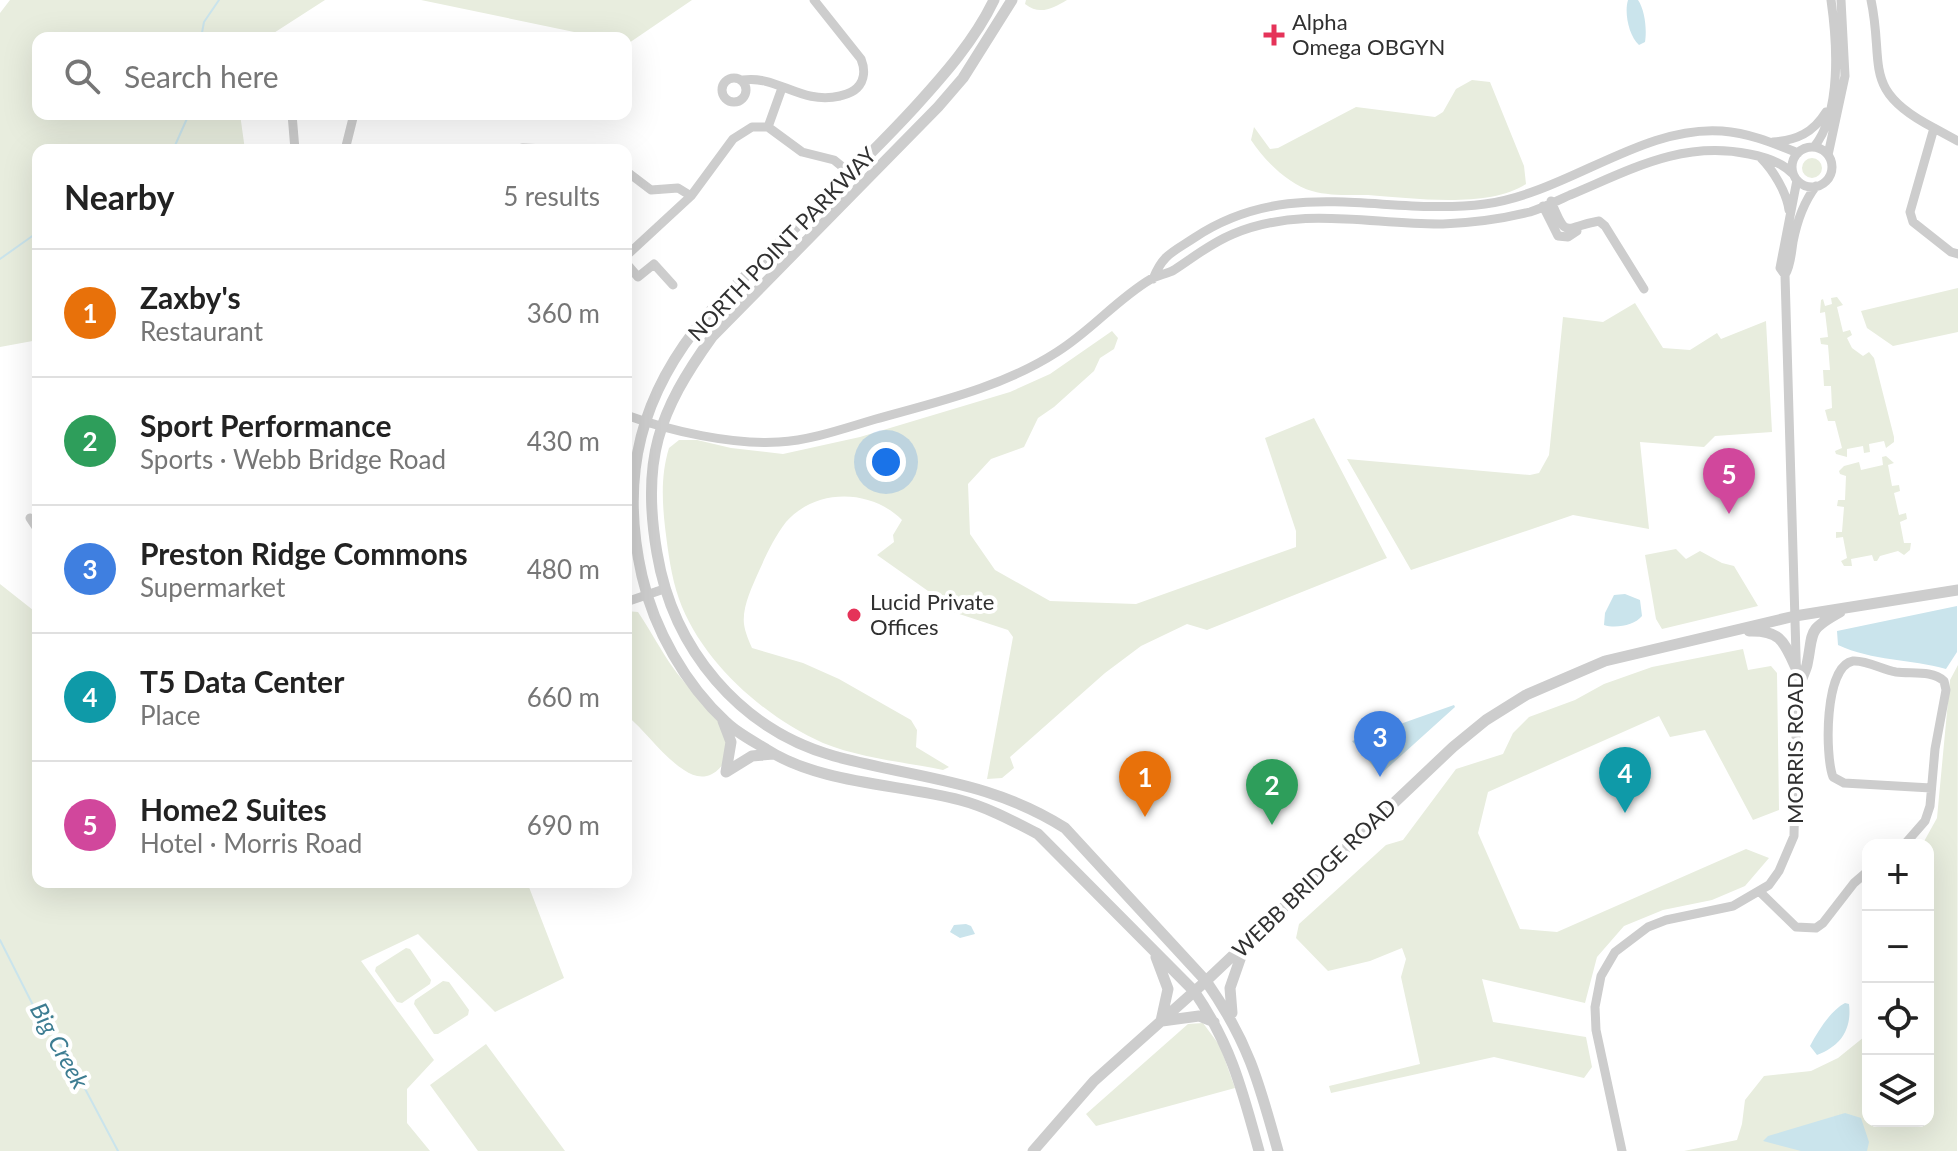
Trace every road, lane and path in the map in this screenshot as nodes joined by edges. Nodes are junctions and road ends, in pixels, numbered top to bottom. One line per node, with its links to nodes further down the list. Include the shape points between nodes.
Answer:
1 (814, 0): 8 (street, via 861,59 862,82 851,93 824,99)
2 (1012, 0): 39 (street, NORTH POINT PARKWAY, via 963,78 938,107 712,337 686,375)
3 (1831, 0): 9 (street, via 1836,48)
4 (1841, 0): 20 (street, via 1845,76)
5 (1871, 0): 13 (street, via 1882,83 1900,106)
6 (990, 1): 22 (street, NORTH POINT PARKWAY, via 947,71)
7 (743, 80): 8 (street)
8 (782, 88): 12 (street)
9 (1830, 106): 15 (street, via 1811,131); 18 (street)
10 (292, 120): 16 (street)
11 (352, 120): 17 (street)
12 (768, 127): 22 (street, via 802,152 834,160); 27 (street, via 752,127 733,139)
13 (1934, 128): 14 (street); 31 (street, via 1910,212 1913,222)
14 (1958, 141)
15 (1770, 142): 19 (street); 26 (street, via 1721,131 1668,136)
16 (294, 144)
17 (346, 144)
18 (1814, 147): 19 (street); 20 (street)
19 (1798, 153): 24 (street, via 1792,163)
20 (1828, 155): 25 (street, via 1832,171)
21 (1758, 156): 24 (street, via 1778,162); 28 (street, via 1726,149 1670,155); 29 (street, via 1770,166)
22 (850, 173): 38 (street, NORTH POINT PARKWAY, via 709,313 667,373)
23 (632, 176): 27 (street, via 651,190 678,188)
24 (1795, 177): 25 (street); 29 (street, MORRIS ROAD)
25 (1816, 186): 33 (street, MORRIS ROAD, via 1802,211)
26 (1547, 189): 28 (street); 34 (street, via 1485,204 1279,204 1205,230 1160,260)
27 (691, 196): 30 (street)
28 (1548, 205): 34 (street, via 1442,224 1316,217 1282,221 1233,234); 36 (street, via 1553,230 1561,237 1590,223 1605,226)
29 (1790, 216): 33 (street, MORRIS ROAD, via 1780,268)
30 (632, 250)
31 (1958, 254)
32 (632, 270): 35 (street, via 638,277 654,264)
33 (1785, 275): 49 (street, MORRIS ROAD)
34 (1153, 279): 39 (street, via 1057,353 975,390 780,442 747,442)
35 (673, 285)
36 (1644, 289)
37 (632, 417): 38 (street)
38 (644, 422): 39 (street); 40 (street, NORTH POINT PARKWAY)
39 (663, 425): 44 (street, NORTH POINT PARKWAY, via 649,488)
40 (632, 490)
41 (632, 510): 46 (street, NORTH POINT PARKWAY)
42 (30, 518): 43 (street)
43 (32, 521)
44 (664, 589): 46 (street); 61 (street, NORTH POINT PARKWAY, via 688,644 709,674 754,716 798,743 833,755 965,784 1037,810 1065,828)
45 (1958, 590): 48 (street, WEBB BRIDGE ROAD)
46 (646, 594): 47 (street); 53 (street, NORTH POINT PARKWAY, via 667,644)
47 (632, 600)
48 (1845, 608): 49 (street, WEBB BRIDGE ROAD); 52 (street, via 1813,630)
49 (1795, 616): 50 (street, WEBB BRIDGE ROAD); 51 (street, MORRIS ROAD)
50 (1721, 633): 51 (street, via 1771,633 1784,643); 59 (street, WEBB BRIDGE ROAD, via 1605,661 1526,695 1486,720)
51 (1796, 668): 52 (street, MORRIS ROAD)
52 (1797, 690): 58 (street, MORRIS ROAD, via 1794,836 1779,871)
53 (721, 717): 54 (street, NORTH POINT PARKWAY); 54 (street, via 731,742 726,772 758,754)
54 (781, 757): 60 (street, NORTH POINT PARKWAY, via 814,770 960,800 1026,827)
55 (1931, 788): 55 (street, via 1944,681 1856,661 1843,666 1828,727 1833,777 1844,783); 56 (street, via 1925,821)
56 (1909, 839)
57 (1862, 876): 58 (street, via 1816,928 1796,927)
58 (1759, 891): 69 (street, MORRIS ROAD, via 1733,906 1648,927 1615,952 1601,976 1596,1030)
59 (1247, 941): 61 (street, WEBB BRIDGE ROAD); 65 (street, via 1230,988)
60 (1152, 948): 62 (street, NORTH POINT PARKWAY); 63 (street, via 1168,989)
61 (1206, 981): 62 (street, WEBB BRIDGE ROAD); 65 (street, NORTH POINT PARKWAY)
62 (1194, 991): 63 (street, WEBB BRIDGE ROAD); 64 (street, NORTH POINT PARKWAY)
63 (1161, 1021): 64 (street, via 1199,1016); 66 (street, WEBB BRIDGE ROAD, via 1094,1081)
64 (1214, 1022): 67 (street, NORTH POINT PARKWAY, via 1236,1069)
65 (1235, 1025): 68 (street, NORTH POINT PARKWAY, via 1256,1071)
66 (1033, 1151)
67 (1259, 1151)
68 (1278, 1151)
69 (1622, 1151)

